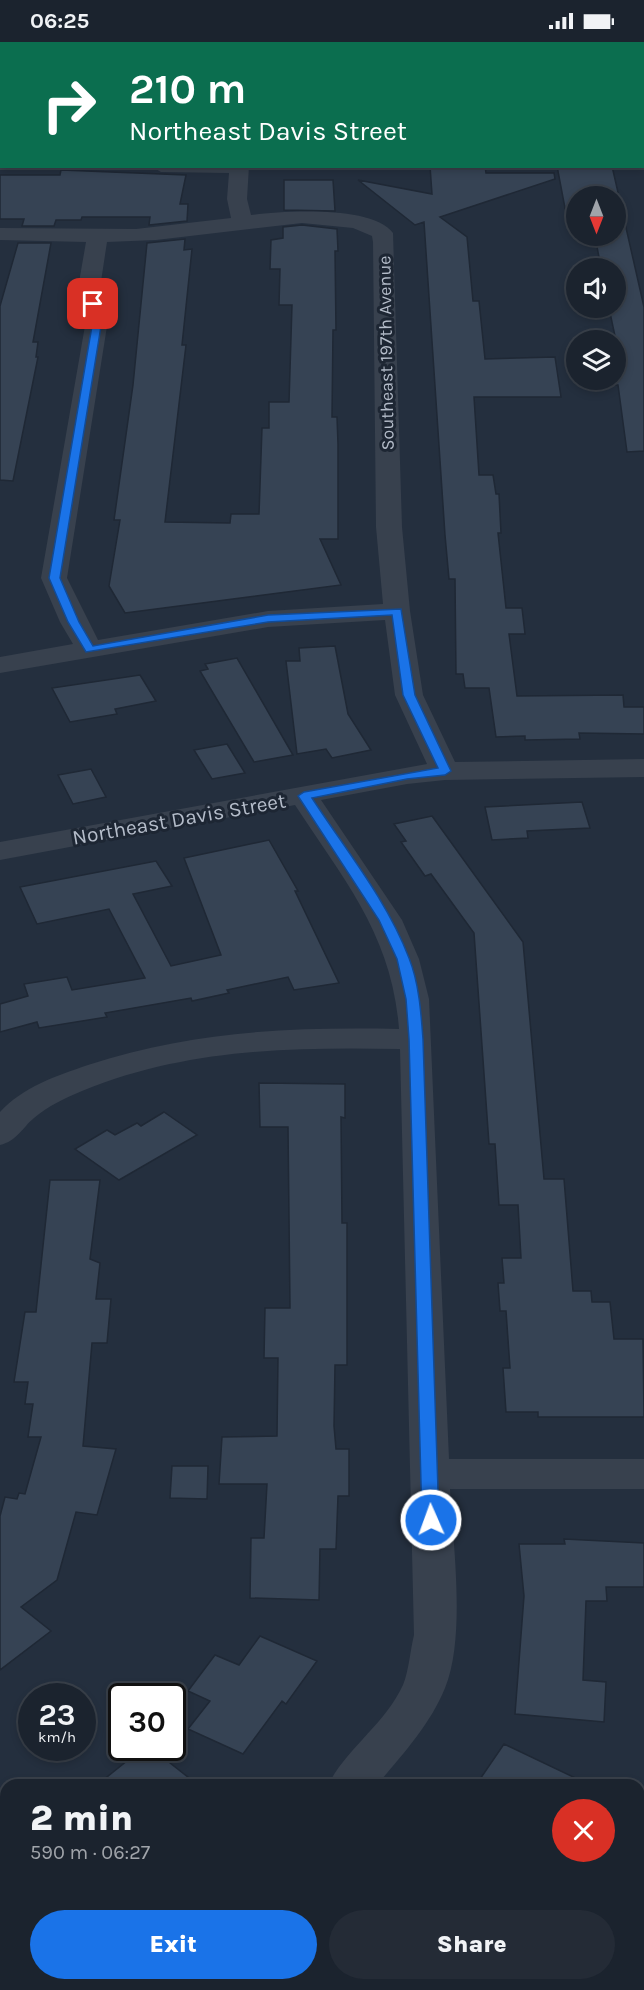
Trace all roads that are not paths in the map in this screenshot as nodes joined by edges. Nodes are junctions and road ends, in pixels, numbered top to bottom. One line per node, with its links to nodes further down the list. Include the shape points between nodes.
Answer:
1 (239, 168): 2 (street, via 237,199)
2 (242, 221): 4 (street, via 156,234); 5 (street, Southeast 197th Avenue, via 341,220 382,233 389,527)
3 (0, 234): 4 (street)
4 (98, 235): 6 (street, via 89,288 97,320 54,578)
5 (397, 611): 6 (street, via 268,619); 9 (street, via 409,695)
6 (90, 650): 7 (street)
7 (0, 665)
8 (644, 768): 9 (street, Northeast Davis Street)
9 (445, 771): 10 (street, Northeast Davis Street)
10 (304, 796): 11 (street, Northeast Davis Street); 12 (street, via 386,920 403,959)
11 (0, 851)
12 (416, 1039): 13 (street, via 303,1037 183,1048 138,1058); 15 (street)
13 (12, 1102): 14 (street)
14 (0, 1134)
15 (429, 1474): 16 (street); 17 (street, via 435,1635 424,1687 398,1730)
16 (644, 1474)
17 (355, 1779)

